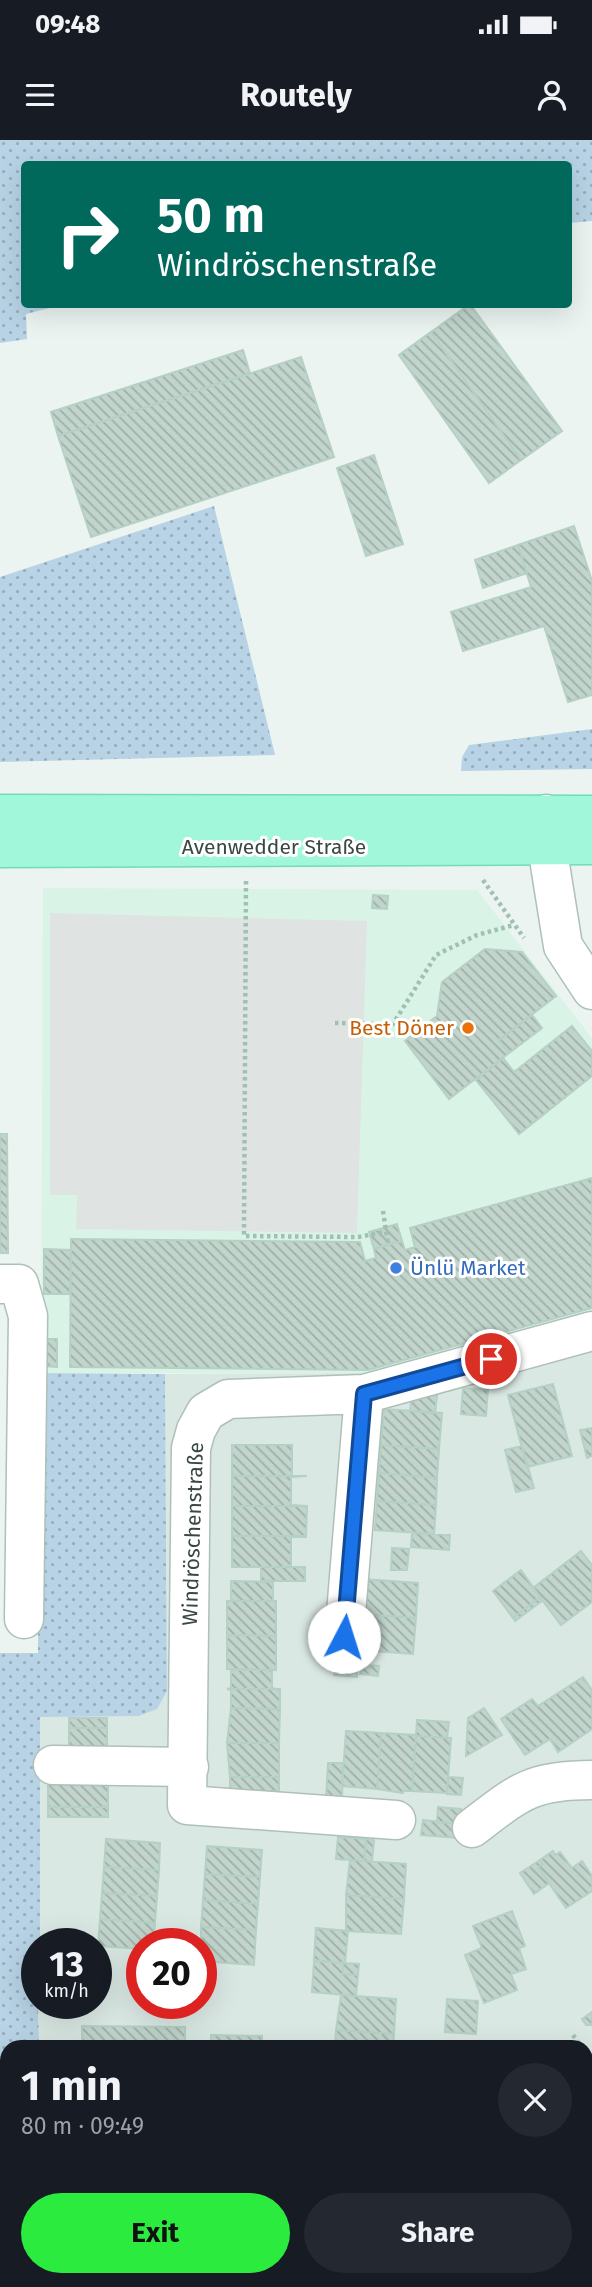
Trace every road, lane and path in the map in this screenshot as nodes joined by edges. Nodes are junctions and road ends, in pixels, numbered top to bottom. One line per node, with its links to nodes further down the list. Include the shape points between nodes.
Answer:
1 (0, 814): 3 (main road, Avenwedder Straße)
2 (592, 815): 3 (main road)
3 (547, 830): 4 (main road); 5 (main road, Avenwedder Straße); 8 (street, via 564,946)
4 (592, 845)
5 (0, 848)
6 (246, 879): 11 (path, via 244,1236 358,1237)
7 (513, 925): 9 (path, via 477,935 436,955 393,1024)
8 (592, 990)
9 (334, 1023)
10 (383, 1210): 11 (path)
11 (385, 1232): 12 (path)
12 (388, 1244)
13 (0, 1284): 16 (street, via 19,1284 28,1316)
14 (592, 1331): 15 (street, Windröschenstraße)
15 (364, 1394): 19 (street); 21 (street, Windröschenstraße, via 228,1399 206,1412 196,1430 191,1448)
16 (14, 1401): 17 (street)
17 (12, 1573): 18 (street)
18 (24, 1619)
19 (344, 1637)
20 (53, 1765): 21 (street)
21 (189, 1767): 23 (street, Windröschenstraße, via 187,1805)
22 (592, 1780): 24 (street, via 554,1780 523,1789)
23 (396, 1820)
24 (472, 1828)
25 (573, 2035): 26 (path)
26 (576, 2040)

